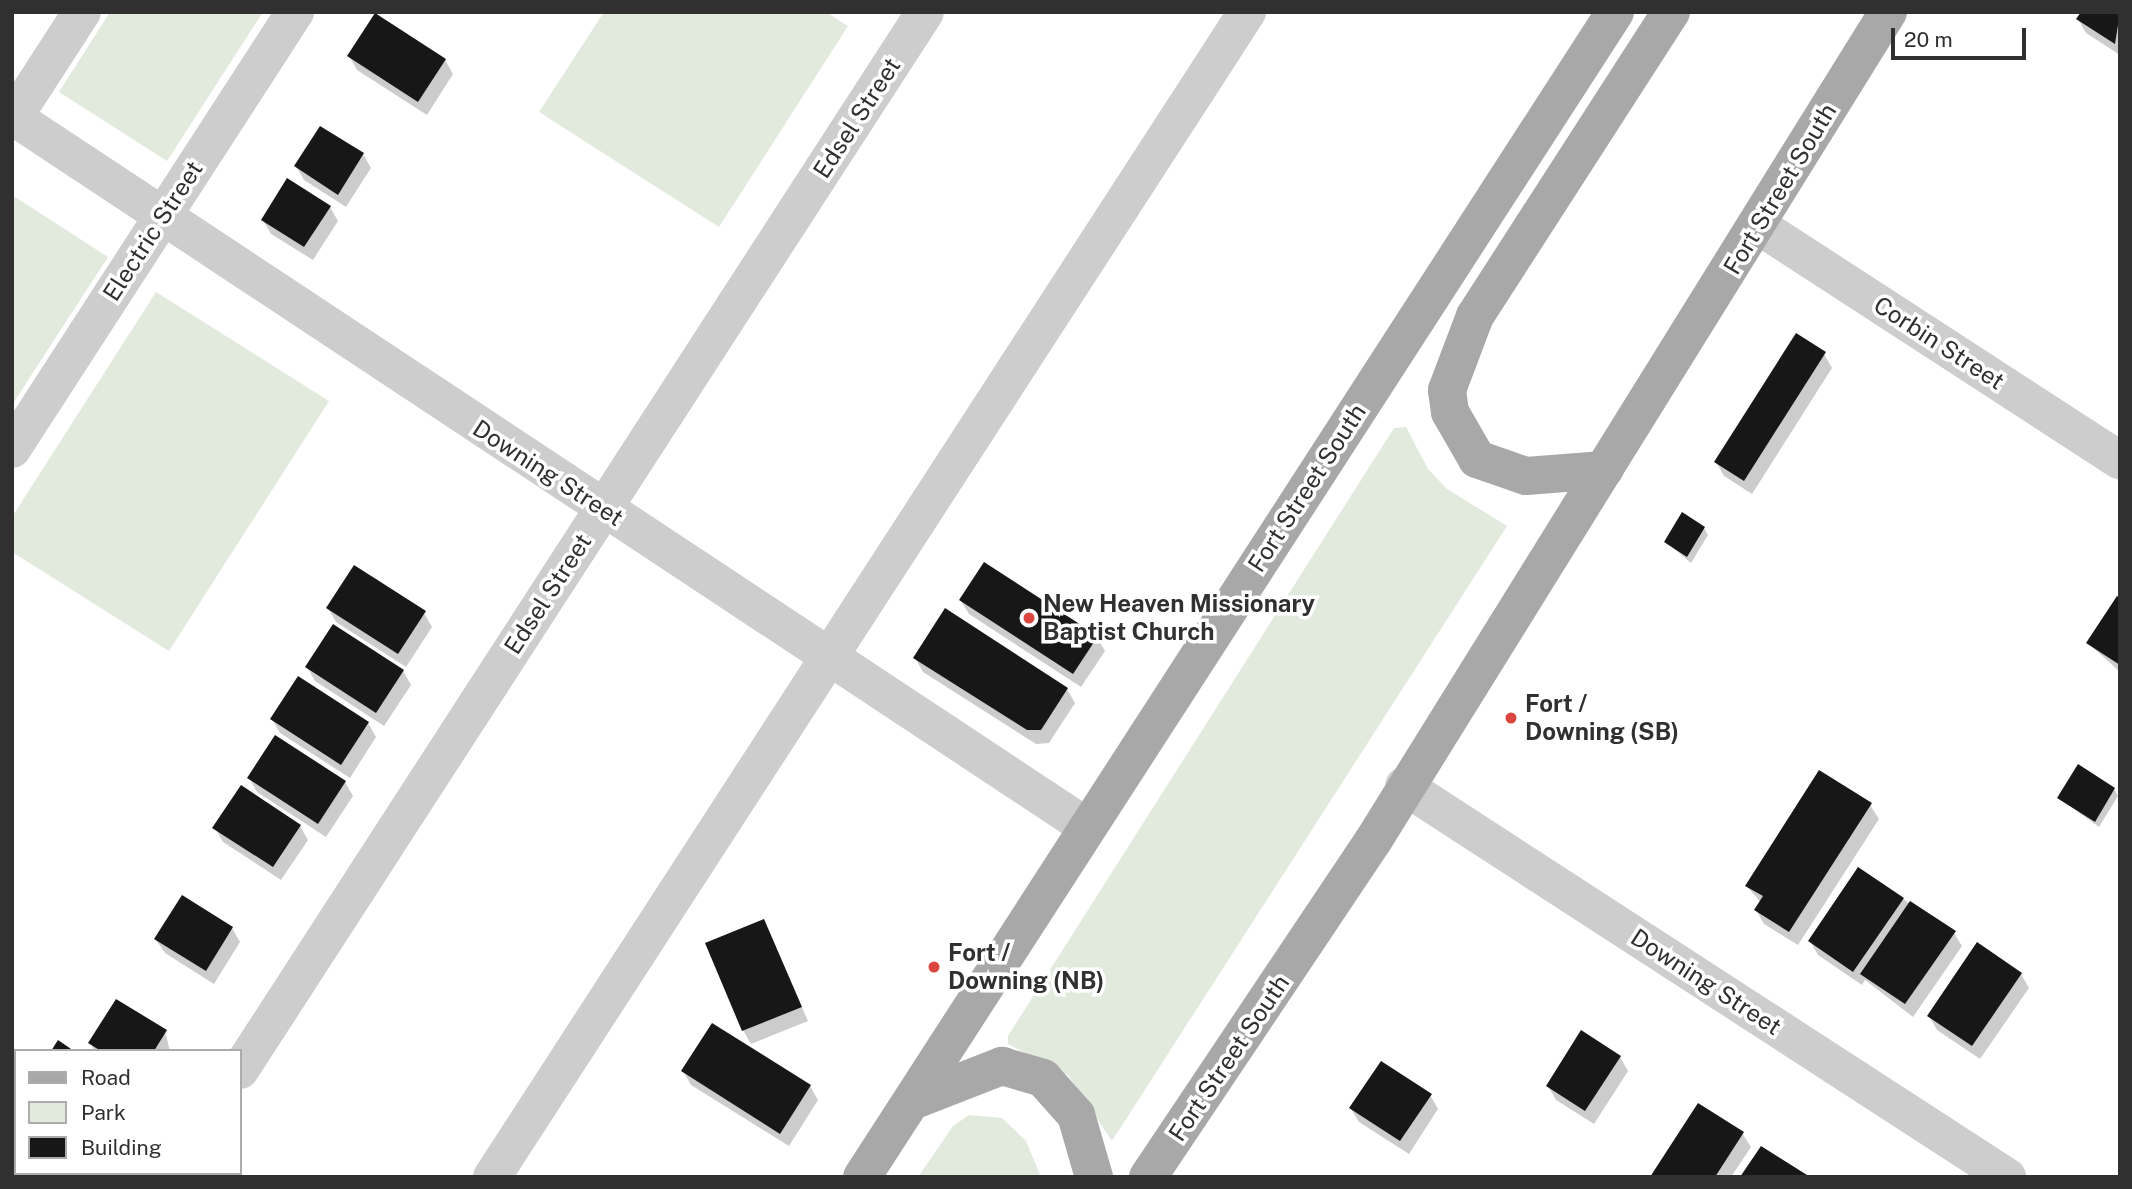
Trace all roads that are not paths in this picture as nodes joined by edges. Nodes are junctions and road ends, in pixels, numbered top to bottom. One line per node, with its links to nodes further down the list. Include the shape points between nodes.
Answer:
1 (82, 12): 10 (street)
2 (295, 12): 11 (street, Electric Street)
3 (925, 12): 16 (street, Edsel Street)
4 (1247, 12): 17 (street)
5 (1615, 12): 19 (main road, Fort Street South)
6 (1671, 12): 15 (main road, via 1475,316 1447,390 1450,412 1477,459 1526,477)
7 (1874, 12): 9 (main road)
8 (1888, 12): 9 (main road, Fort Street South)
9 (1863, 53): 12 (main road, Fort Street South)
10 (13, 118): 11 (street, Downing Street)
11 (161, 219): 13 (street, Electric Street); 16 (street, Downing Street)
12 (1759, 226): 14 (street, Corbin Street); 15 (main road, Fort Street South)
13 (12, 449)
14 (2120, 460)
15 (1604, 470): 18 (main road, Fort Street South)
16 (603, 509): 17 (street, Downing Street); 20 (street, Edsel Street)
17 (829, 657): 19 (street, Downing Street); 22 (street)
18 (1404, 786): 25 (main road, Fort Street South); 26 (street, Downing Street)
19 (1087, 827): 21 (main road, Fort Street South)
20 (242, 1067)
21 (912, 1101): 23 (main road, Fort Street South); 24 (main road, via 1002,1066 1043,1078 1076,1115)
22 (492, 1177)
23 (862, 1177)
24 (1094, 1177)
25 (1148, 1177)
26 (2007, 1177)

